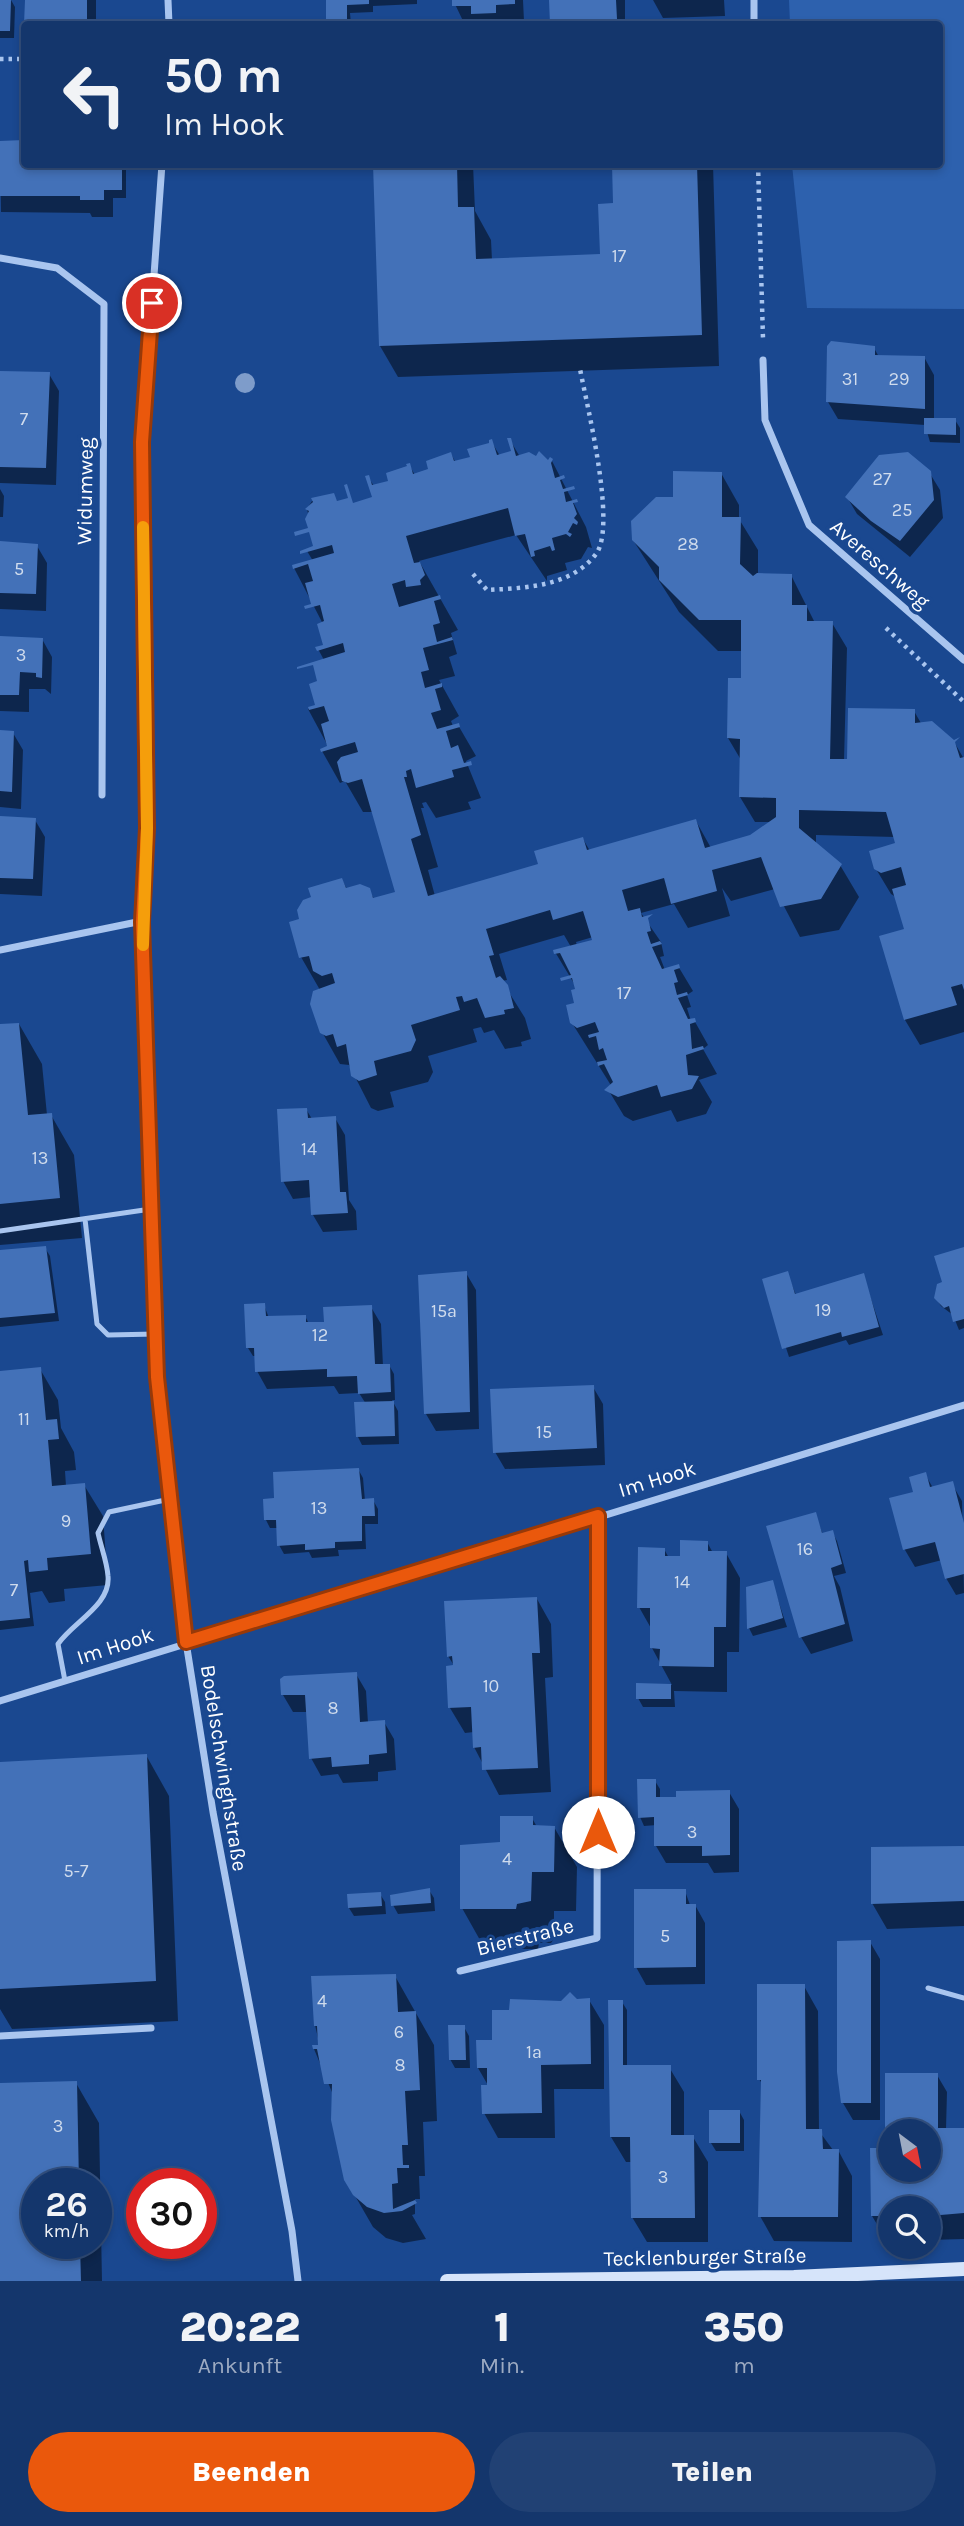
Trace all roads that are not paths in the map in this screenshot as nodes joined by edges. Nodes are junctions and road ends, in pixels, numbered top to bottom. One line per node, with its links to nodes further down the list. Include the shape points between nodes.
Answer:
1 (168, 0): 3 (street)
2 (754, 0): 4 (street)
3 (169, 21)
4 (754, 21)
5 (162, 168): 10 (street, Bodelschwinghstraße, via 142,442 147,828)
6 (0, 258): 9 (street, Widumweg, via 57,268 104,304)
7 (763, 360): 8 (street, Avereschweg, via 765,420 809,525)
8 (964, 660)
9 (102, 795)
10 (142, 922): 11 (street); 12 (street, Bodelschwinghstraße)
11 (0, 950)
12 (151, 1209): 13 (lane); 15 (street, Bodelschwinghstraße)
13 (85, 1219): 14 (lane); 15 (lane, via 97,1324 108,1335)
14 (0, 1231)
15 (156, 1334): 17 (street, Bodelschwinghstraße)
16 (964, 1405): 18 (street, Im Hook)
17 (170, 1499): 19 (street, Bodelschwinghstraße); 20 (lane, via 109,1512 98,1533 109,1578 100,1603 58,1644)
18 (598, 1516): 19 (street, Im Hook); 22 (street, Bierstraße, via 597,1938)
19 (186, 1642): 20 (street, Im Hook); 29 (street, Bodelschwinghstraße)
20 (65, 1681): 21 (street, Im Hook)
21 (0, 1702)
22 (460, 1971)
23 (928, 1988): 24 (lane)
24 (964, 1998)
25 (151, 2028): 26 (street)
26 (0, 2036)
27 (964, 2269): 28 (street, Tecklenburger Straße)
28 (794, 2279): 30 (street, Tecklenburger Straße)
29 (298, 2281)
30 (447, 2281)

